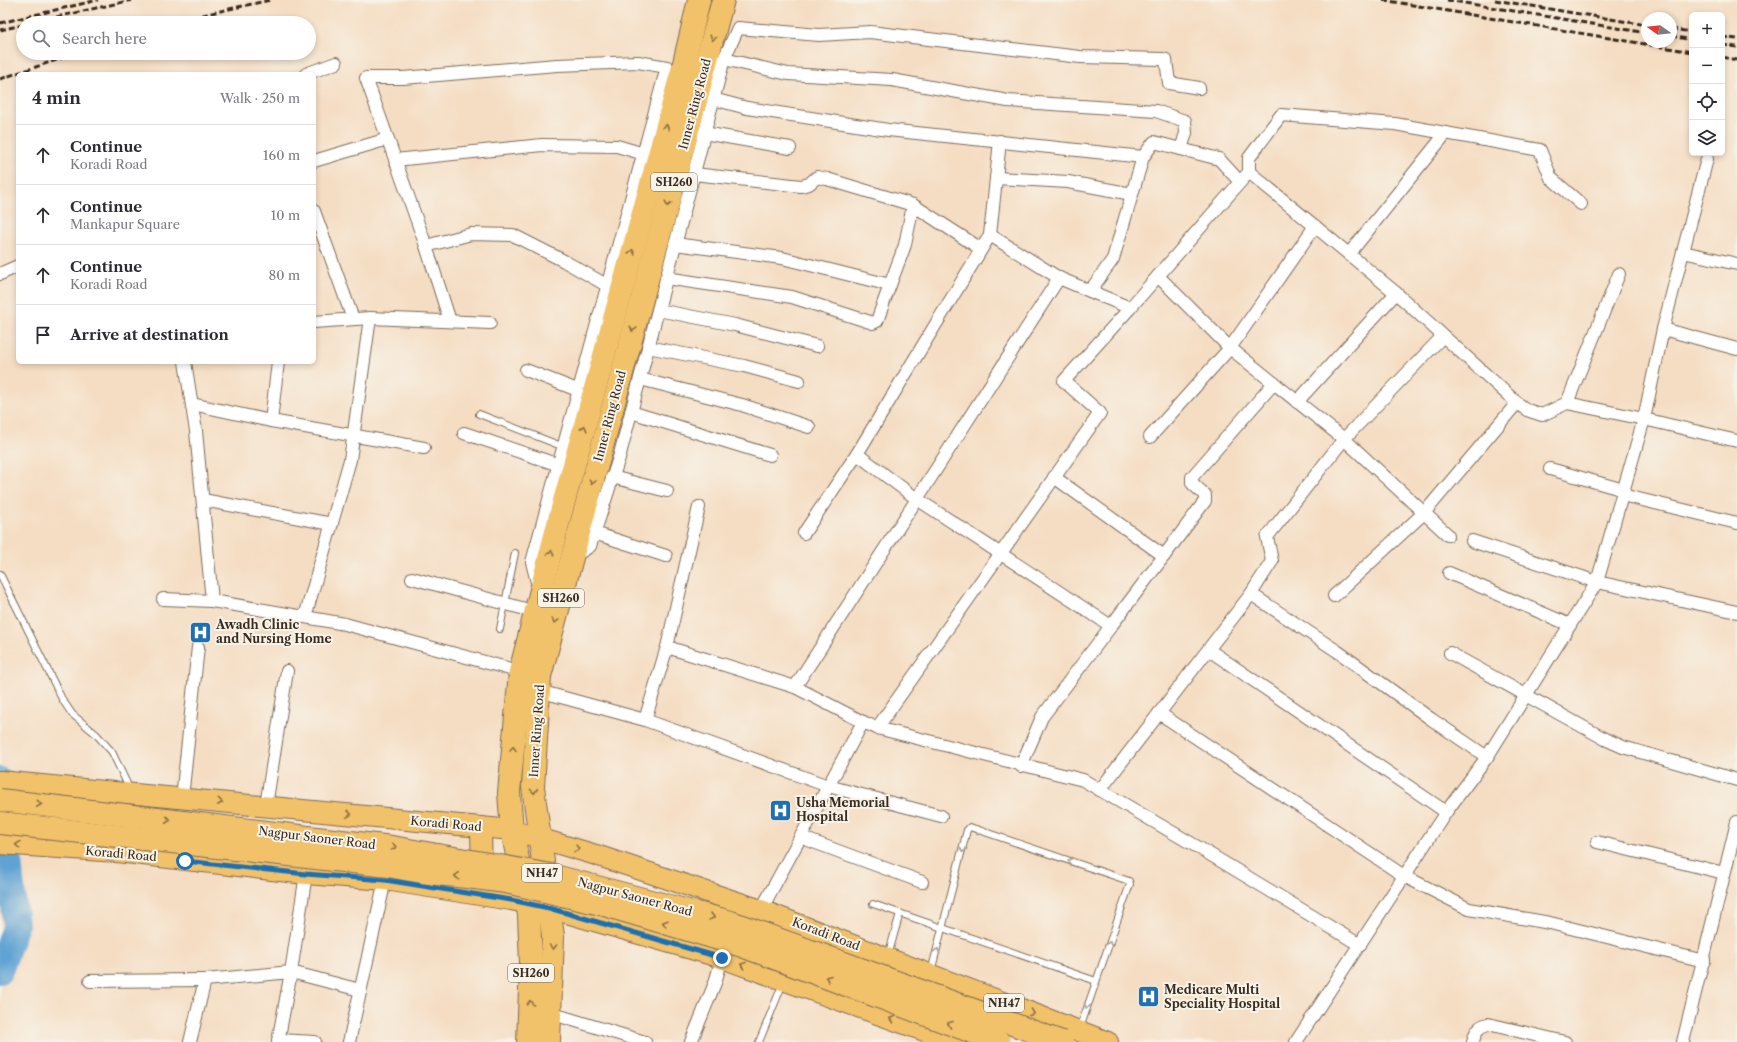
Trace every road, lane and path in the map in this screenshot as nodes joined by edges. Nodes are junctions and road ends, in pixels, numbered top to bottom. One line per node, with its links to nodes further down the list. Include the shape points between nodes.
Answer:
1 (699, 0): 112 (highway, Inner Ring Road / SH260, one-way to 1)
2 (723, 0): 103 (highway, Inner Ring Road / SH260, one-way to 103)
3 (724, 59): 6 (street, via 738,28 819,35 870,32 1080,57 1163,59 1166,60 1169,83); 7 (street); 13 (street, via 788,74 892,80 1008,101 1156,111 1185,121 1186,133)
4 (336, 63): 5 (street)
5 (311, 72)
6 (1199, 88)
7 (713, 99): 8 (street); 11 (street, via 747,108 888,130)
8 (704, 133): 12 (street); 20 (street)
9 (1446, 133): 19 (street, via 1395,124 1281,115 1248,158); 24 (street, via 1540,150 1551,178); 33 (street)
10 (388, 139): 14 (street, via 366,78 403,78 557,65 638,62 667,67); 17 (street); 18 (street)
11 (1000, 141): 15 (street); 21 (street)
12 (790, 148)
13 (1181, 149): 15 (street, via 1154,142); 22 (street, via 1218,159)
14 (644, 154): 18 (street, via 617,146 542,145); 42 (street)
15 (1143, 157): 23 (street)
16 (1706, 159): 32 (street)
17 (316, 160)
18 (395, 160): 30 (street)
19 (1249, 172): 22 (street); 27 (street)
20 (694, 174): 25 (street, via 800,186 809,184 817,177); 29 (street)
21 (996, 178): 23 (street, via 1068,182); 28 (street)
22 (1240, 182): 38 (street)
23 (1132, 194): 43 (street, via 1113,259)
24 (1581, 204)
25 (914, 205): 31 (street); 41 (street, via 905,244)
26 (316, 217): 48 (street)
27 (1315, 226): 33 (street); 56 (street)
28 (990, 235): 31 (street); 40 (street)
29 (675, 244): 39 (street); 41 (street, via 782,258)
30 (426, 246): 42 (street, via 471,234 513,235 564,260); 49 (street)
31 (981, 249): 81 (street)
32 (1683, 252): 34 (street); 52 (street)
33 (1349, 254): 44 (street)
34 (1737, 264)
35 (16, 267): 36 (street)
36 (0, 274)
37 (1620, 274): 67 (street)
38 (1158, 276): 45 (street); 56 (street)
39 (666, 278): 41 (street, via 792,297 873,323 877,321); 46 (street)
40 (1059, 278): 43 (street); 89 (street)
41 (890, 285)
42 (608, 286): 64 (street)
43 (1090, 291): 45 (street)
44 (1396, 293): 53 (street); 65 (street)
45 (1130, 308): 85 (street, via 1064,380 1100,413)
46 (658, 310): 54 (street, via 735,325); 55 (street)
47 (370, 318): 48 (street); 49 (street); 75 (street)
48 (353, 319): 50 (street)
49 (450, 321): 51 (street)
50 (316, 322)
51 (490, 323)
52 (1663, 330): 57 (street); 71 (street)
53 (1442, 337): 66 (street); 77 (street)
54 (817, 346)
55 (648, 347): 61 (street); 62 (street, via 744,366)
56 (1230, 348): 63 (street); 76 (street)
57 (1737, 349)
58 (185, 364): 68 (street)
59 (278, 364): 72 (street)
60 (526, 370): 64 (street)
61 (640, 379): 69 (street); 73 (street, via 742,404)
62 (799, 381)
63 (1274, 384): 65 (street); 102 (street, via 1192,477 1192,484 1205,495 1205,501)
64 (580, 391): 79 (street)
65 (1297, 402): 77 (street)
66 (1517, 403): 67 (street, via 1542,415); 92 (street)
67 (1567, 403): 71 (street)
68 (192, 404): 72 (street); 90 (street)
69 (631, 412): 82 (street); 86 (street)
70 (479, 414): 79 (lane)
71 (1644, 419): 78 (street); 88 (street)
72 (271, 421): 75 (street)
73 (809, 427)
74 (464, 433): 83 (street)
75 (354, 436): 80 (street); 94 (street)
76 (1150, 437)
77 (1344, 438): 92 (street); 108 (street, via 1267,537 1272,561)
78 (1737, 441)
79 (564, 447): 83 (street)
80 (424, 448)
81 (857, 454): 89 (street); 96 (street)
82 (770, 455)
83 (559, 465): 112 (street, via 532,562)
84 (1550, 469): 88 (street)
85 (1054, 477): 100 (street); 102 (street)
86 (612, 478): 87 (street); 95 (street)
87 (667, 491)
88 (1623, 493): 93 (street); 107 (street)
89 (917, 499): 100 (street); 125 (street)
90 (203, 500): 94 (street); 111 (street)
91 (699, 507): 120 (street)
92 (1424, 512): 97 (street); 109 (street)
93 (1737, 523)
94 (332, 524): 115 (street)
95 (594, 533): 101 (street); 103 (street, via 590,546)
96 (804, 533)
97 (1448, 535)
98 (1472, 541): 107 (street)
99 (516, 552): 113 (lane)
100 (1000, 553): 117 (street); 130 (street)
101 (666, 556)
102 (1164, 556): 117 (street)
103 (572, 558): 124 (highway, Inner Ring Road / SH260, one-way to 124)
104 (1449, 573): 116 (street)
105 (0, 574): 137 (lane, via 62,699 72,714 96,734 112,752)
106 (412, 578): 113 (street)
107 (1597, 582): 114 (street); 116 (street)
108 (1250, 594): 121 (street); 131 (street, via 1337,651)
109 (1334, 596)
110 (163, 598): 111 (street)
111 (212, 601): 115 (street)
112 (538, 603): 113 (street); 124 (highway, Inner Ring Road / SH260)
113 (505, 604): 118 (lane)
114 (1737, 612)
115 (305, 617): 124 (street, via 345,624)
116 (1570, 625): 126 (street)
117 (1111, 626): 132 (street, via 1042,717)
118 (500, 629)
119 (198, 647): 138 (street)
120 (667, 648): 125 (street); 128 (street)
121 (1209, 650): 127 (street); 141 (street)
122 (1450, 653): 126 (street)
123 (287, 671): 140 (street)
124 (533, 680): 128 (street); 146 (highway, Inner Ring Road / SH260, one-way to 124, via 509,793); 148 (highway, Inner Ring Road / SH260, one-way to 148, via 533,787)
125 (795, 687): 129 (street)
126 (1525, 695): 131 (street); 133 (street, via 1624,747)
127 (1159, 712): 136 (street); 154 (street)
128 (645, 720): 135 (street)
129 (863, 722): 130 (street); 135 (street)
130 (877, 728): 132 (street)
131 (1488, 757): 141 (street)
132 (1021, 766): 136 (street, via 1083,780)
133 (1737, 780)
134 (0, 781): 137 (main road, Koradi Road)
135 (828, 786): 142 (street); 147 (street)
136 (1100, 790): 164 (street)
137 (124, 793): 138 (main road, Koradi Road); 151 (main road)
138 (182, 798): 140 (main road, Koradi Road, one-way to 140)
139 (0, 800): 177 (highway, Nagpur Saoner Road / NH47, one-way to 177, bridge, via 392,847 551,875 731,922)
140 (266, 806): 145 (main road, Koradi Road, one-way to 145)
141 (1446, 812): 154 (street)
142 (941, 816)
143 (1737, 822): 152 (street)
144 (0, 823): 188 (highway, Nagpur Saoner Road / NH47, one-way to 144, bridge, via 742,946 576,897 467,876)
145 (481, 827): 146 (main road, Koradi Road); 157 (main road)
146 (512, 830): 148 (main road, NH47); 158 (highway, SH260)
147 (800, 837): 156 (street); 161 (street)
148 (540, 838): 160 (highway, SH260); 161 (main road, Koradi Road / NH47, one-way to 161)
149 (1597, 842): 152 (street)
150 (0, 844): 151 (main road, Koradi Road, one-way to 150)
151 (117, 852): 153 (main road, Koradi Road)
152 (1724, 873): 167 (street)
153 (306, 874): 155 (main road, Koradi Road); 168 (street)
154 (1404, 876): 164 (street); 167 (street, via 1469,909 1550,923)
155 (385, 880): 157 (main road, Koradi Road); 175 (street)
156 (922, 882)
157 (482, 895): 158 (main road, Koradi Road)
158 (527, 904): 160 (main road, Koradi Road); 182 (highway, SH260, one-way to 158, via 531,963)
159 (873, 904): 162 (lane)
160 (549, 908): 165 (main road); 176 (highway, SH260, one-way to 176, via 554,936)
161 (769, 913): 166 (main road, Koradi Road / NH47); 169 (main road)
162 (900, 913): 163 (lane); 166 (lane)
163 (944, 928): 170 (lane, one-way to 163); 174 (lane); 174 (lane, one-way to 163, via 1129,881 970,827 967,830)
164 (1360, 945): 190 (street)
165 (722, 958): 169 (main road, one-way to 165); 185 (street, via 715,983)
166 (887, 958): 170 (main road, Koradi Road / NH47)
167 (1704, 961): 193 (street)
168 (291, 972): 171 (street); 175 (street); 178 (street)
169 (766, 973): 172 (main road)
170 (930, 974): 177 (main road, Koradi Road / NH47, one-way to 177)
171 (205, 980): 173 (street); 179 (street)
172 (784, 980): 186 (lane); 187 (main road, one-way to 172)
173 (90, 981)
174 (1096, 981): 177 (lane, one-way to 177)
175 (360, 990): 181 (street)
176 (550, 1013): 183 (highway, SH260); 184 (street)
177 (1070, 1037): 189 (main road, Koradi Road / NH47)
178 (278, 1041): 180 (street)
179 (190, 1042)
180 (315, 1042)
181 (348, 1042)
182 (528, 1042)
183 (549, 1042)
184 (645, 1042)
185 (691, 1042)
186 (759, 1042)
187 (955, 1042)
188 (999, 1042)
189 (1108, 1042)
190 (1296, 1042)
191 (1473, 1042): 192 (street, via 1474,1032 1481,1025 1488,1024)
192 (1565, 1042)
193 (1683, 1042)

